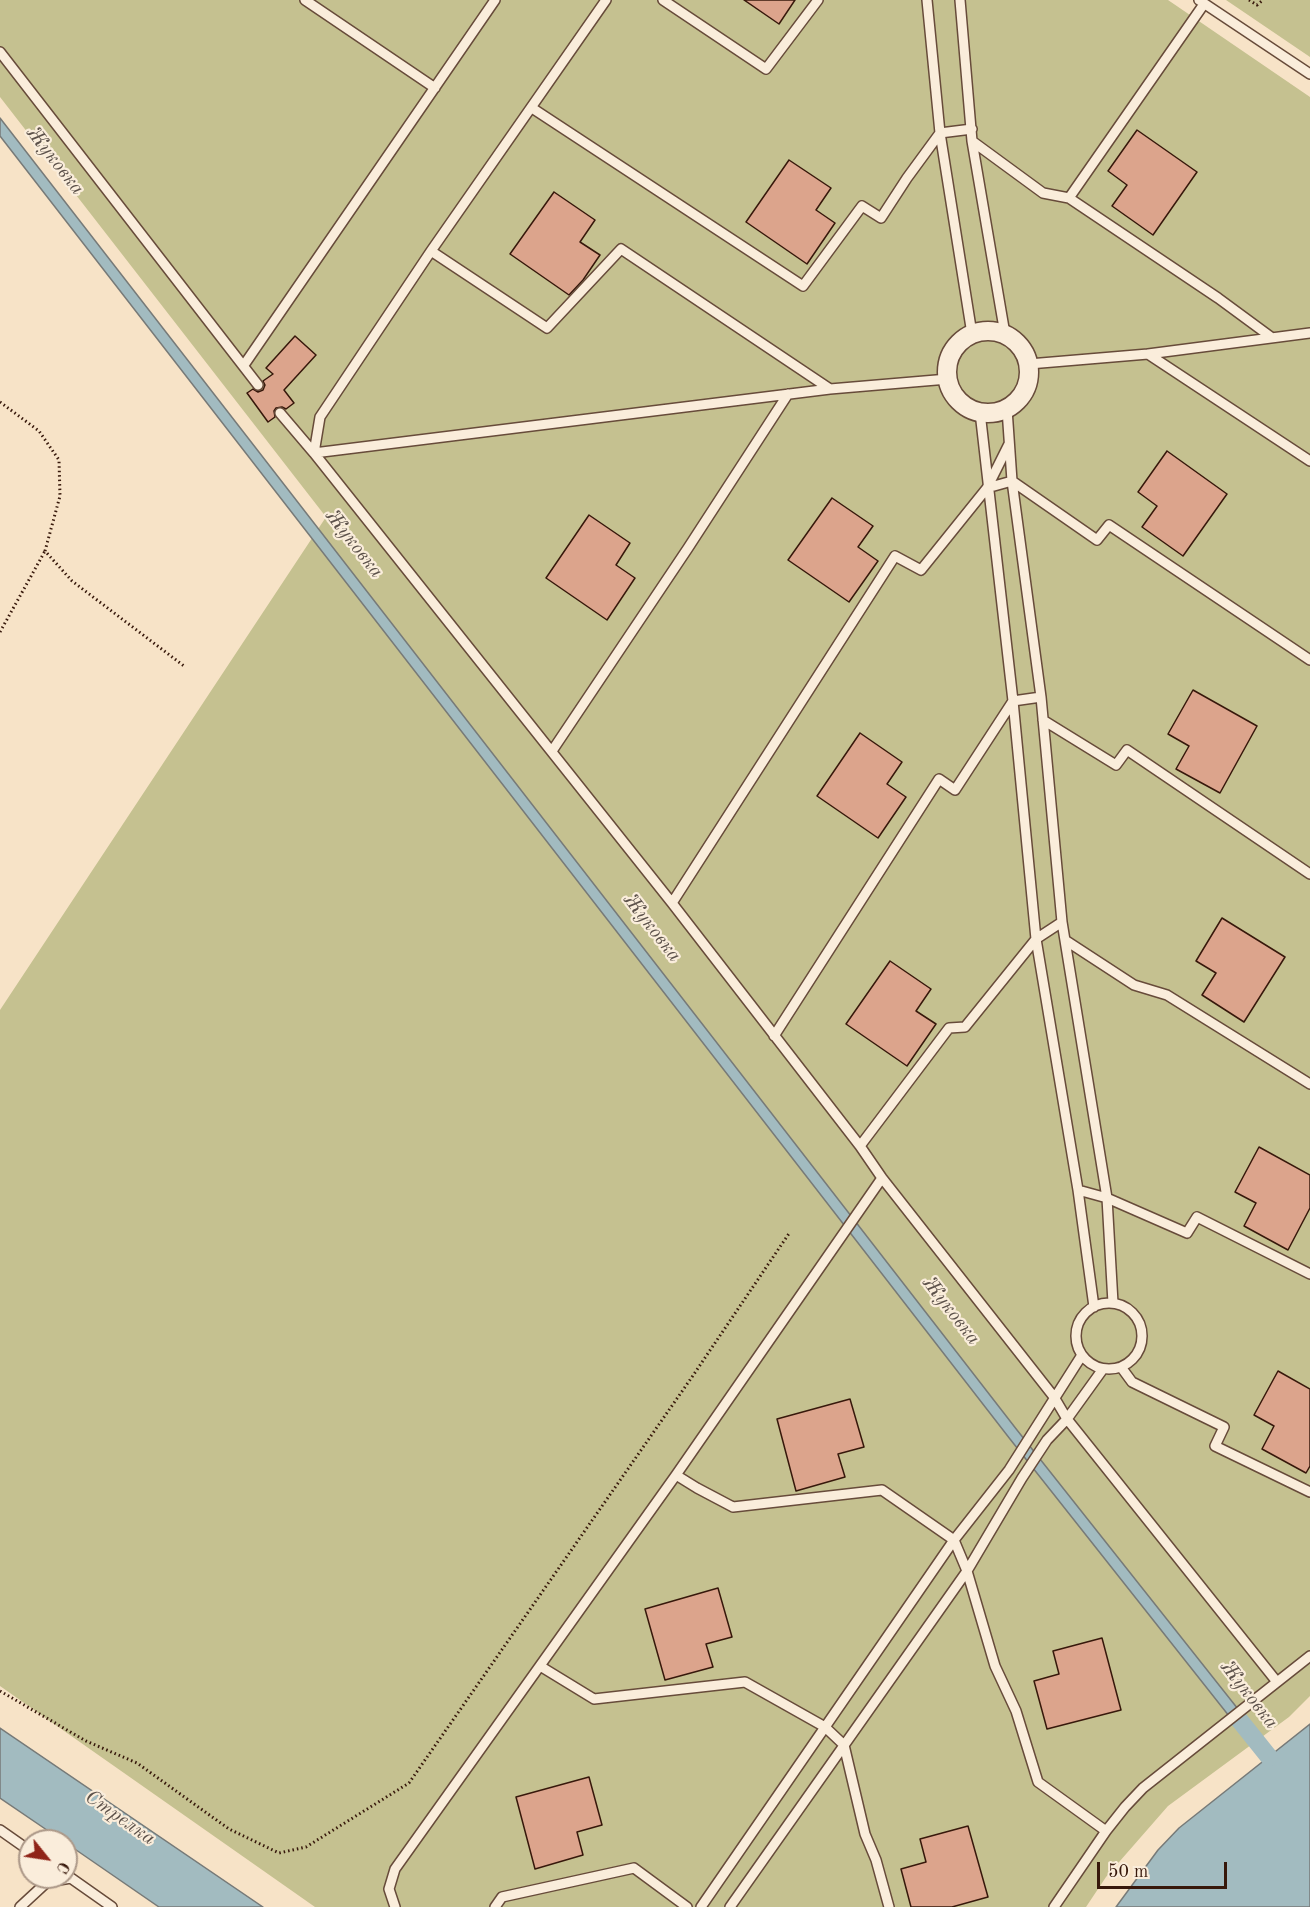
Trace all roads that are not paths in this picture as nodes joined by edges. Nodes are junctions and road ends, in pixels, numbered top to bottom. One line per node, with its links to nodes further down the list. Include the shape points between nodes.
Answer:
1 (305, 0): 11 (lane)
2 (495, 0): 11 (lane)
3 (606, 0): 12 (lane)
4 (663, 0): 5 (lane, via 766,69)
5 (818, 0)
6 (927, 0): 14 (lane)
7 (960, 0): 13 (lane)
8 (1201, 2): 10 (lane); 16 (lane)
9 (0, 52): 24 (lane)
10 (1310, 74)
11 (435, 88): 24 (lane)
12 (532, 108): 14 (lane, via 804,286 862,206 881,218); 17 (lane)
13 (972, 129): 14 (lane); 15 (lane)
14 (940, 133): 19 (lane)
15 (972, 141): 16 (lane, via 1042,193); 20 (lane)
16 (1070, 198): 21 (lane)
17 (431, 251): 27 (lane, via 547,328 621,249); 33 (lane, via 320,417)
18 (1310, 333): 21 (lane)
19 (972, 334): 20 (street); 25 (street, via 952,352)
20 (1005, 334): 23 (street, via 1024,352)
21 (1271, 337): 22 (lane)
22 (1148, 354): 23 (lane); 34 (lane)
23 (1029, 364): 29 (street, via 1025,390)
24 (244, 365): 26 (lane)
25 (948, 379): 27 (lane); 30 (street, via 959,401)
26 (258, 385)
27 (830, 389): 28 (lane)
28 (788, 394): 33 (lane); 41 (lane)
29 (1007, 409): 30 (street); 32 (lane)
30 (980, 412): 36 (lane)
31 (280, 413): 33 (lane)
32 (1010, 442): 35 (lane); 36 (lane)
33 (314, 453): 41 (lane)
34 (1310, 461)
35 (1012, 481): 36 (lane); 37 (lane, via 1097,540 1109,525); 38 (lane)
36 (987, 488): 39 (lane); 43 (lane, via 921,570 895,555)
37 (1310, 660)
38 (1041, 697): 39 (lane); 40 (lane)
39 (1013, 701): 45 (lane); 47 (lane, via 955,790 939,778)
40 (1043, 720): 42 (lane, via 1116,765 1127,750); 44 (lane)
41 (552, 751): 43 (lane)
42 (1310, 874)
43 (672, 903): 47 (lane)
44 (1062, 922): 45 (lane); 46 (lane)
45 (1036, 939): 49 (lane, via 965,1027 949,1028); 51 (lane)
46 (1065, 940): 48 (lane, via 1134,985 1167,995); 52 (lane)
47 (774, 1036): 49 (lane)
48 (1310, 1084)
49 (860, 1146): 50 (lane)
50 (882, 1178): 59 (lane); 61 (lane)
51 (1078, 1190): 52 (lane); 55 (lane)
52 (1107, 1198): 53 (lane, via 1187,1233 1197,1218); 54 (lane)
53 (1310, 1274)
54 (1113, 1303): 55 (lane); 57 (lane, via 1133,1313 1142,1332 1138,1354)
55 (1094, 1307): 56 (lane, via 1085,1313 1076,1334)
56 (1082, 1355): 58 (lane, via 1087,1362); 59 (lane)
57 (1121, 1368): 58 (lane); 62 (lane, via 1132,1382 1224,1427 1215,1446)
58 (1103, 1369): 60 (lane)
59 (1054, 1397): 60 (lane); 63 (lane, via 1009,1470)
60 (1067, 1419): 64 (lane, via 1047,1440); 67 (lane)
61 (676, 1474): 63 (lane, via 733,1507 882,1490); 66 (lane)
62 (1310, 1492)
63 (954, 1540): 64 (lane); 68 (lane)
64 (967, 1571): 69 (lane); 71 (lane, via 995,1665 1017,1711 1038,1782)
65 (1310, 1656): 67 (lane)
66 (540, 1666): 68 (lane, via 594,1699 745,1682); 77 (lane, via 395,1869 389,1889)
67 (1277, 1682): 71 (lane, via 1143,1788)
68 (825, 1726): 69 (lane); 80 (lane)
69 (844, 1745): 81 (lane); 82 (lane, via 865,1834)
70 (0, 1830): 72 (lane)
71 (1106, 1831): 83 (lane)
72 (18, 1843)
73 (78, 1883): 76 (lane)
74 (39, 1889): 75 (lane)
75 (20, 1907)
76 (112, 1907)
77 (395, 1907)
78 (495, 1907): 79 (lane, via 502,1897 634,1868)
79 (687, 1907)
80 (700, 1907)
81 (730, 1907)
82 (889, 1907)
83 (1054, 1907)

